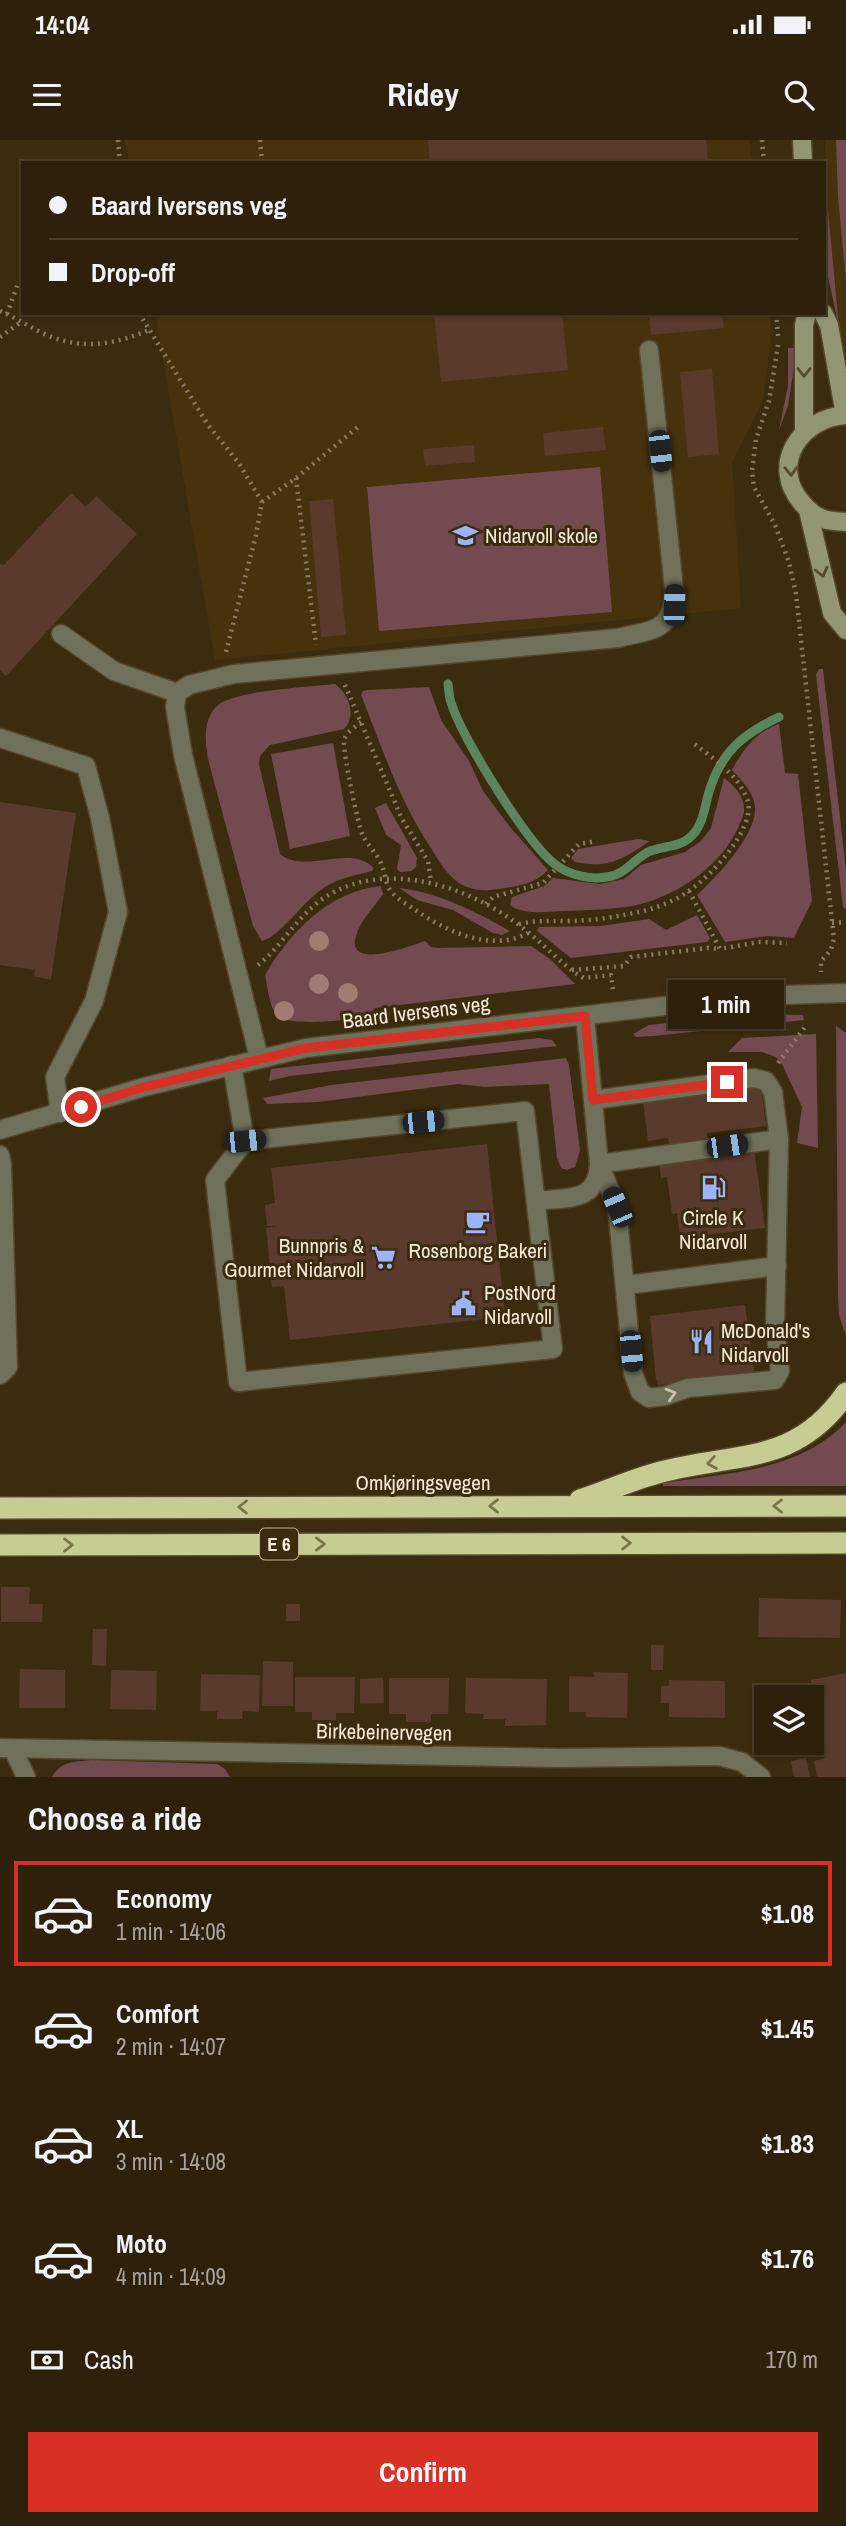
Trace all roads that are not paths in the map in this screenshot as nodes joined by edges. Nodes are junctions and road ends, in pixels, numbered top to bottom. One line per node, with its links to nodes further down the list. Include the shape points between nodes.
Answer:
1 (802, 140): 2 (main road)
2 (803, 161)
3 (806, 315): 7 (main road, one-way to 7)
4 (824, 315): 6 (main road)
5 (649, 350): 12 (street, via 674,589 674,605 666,622 618,638 234,674 189,685)
6 (846, 415): 7 (main road, via 827,417)
7 (804, 430): 8 (main road, one-way to 8, via 792,449 788,468 796,496)
8 (808, 510): 9 (main road, via 824,519); 10 (main road, one-way to 10, via 832,613)
9 (846, 522)
10 (846, 630)
11 (61, 634): 12 (street, via 114,671)
12 (177, 693): 16 (street, via 183,755)
13 (0, 738): 19 (street, via 86,766 118,912 94,1001 55,1077)
14 (846, 993): 15 (street, Baard Iversens veg, via 699,1002)
15 (585, 1016): 16 (street, Baard Iversens veg, via 316,1046); 18 (street)
16 (259, 1058): 17 (street, Baard Iversens veg)
17 (232, 1065): 19 (street, Baard Iversens veg); 22 (street)
18 (593, 1100): 21 (street, via 766,1080 773,1092); 24 (street)
19 (60, 1113): 20 (street, Baard Iversens veg)
20 (0, 1130)
21 (779, 1139): 24 (street); 26 (street)
22 (245, 1141): 25 (street, via 525,1111); 25 (street, via 215,1180 238,1382 553,1349)
23 (0, 1155): 28 (street, via 8,1367)
24 (599, 1164): 25 (street, via 596,1183 584,1195); 27 (street, via 617,1207)
25 (537, 1201)
26 (776, 1266): 27 (street); 27 (street, one-way to 26, via 633,1373 640,1392 649,1398 665,1396 688,1388 775,1380 780,1371)
27 (626, 1285)
28 (0, 1376)
29 (846, 1393): 30 (highway, E 6, one-way to 30, via 821,1424 796,1441 765,1453 662,1472)
30 (562, 1506): 31 (highway, Omkjøringsvegen / E 6, one-way to 30); 32 (highway, Omkjøringsvegen / E 6, one-way to 32)
31 (846, 1506)
32 (0, 1508)
33 (846, 1543): 34 (highway, E 6, one-way to 33)
34 (0, 1545)
35 (7, 1748): 36 (street); 37 (street, Birkebeinervegen, via 559,1758 719,1756 742,1762)
36 (26, 1777)
37 (761, 1777)

